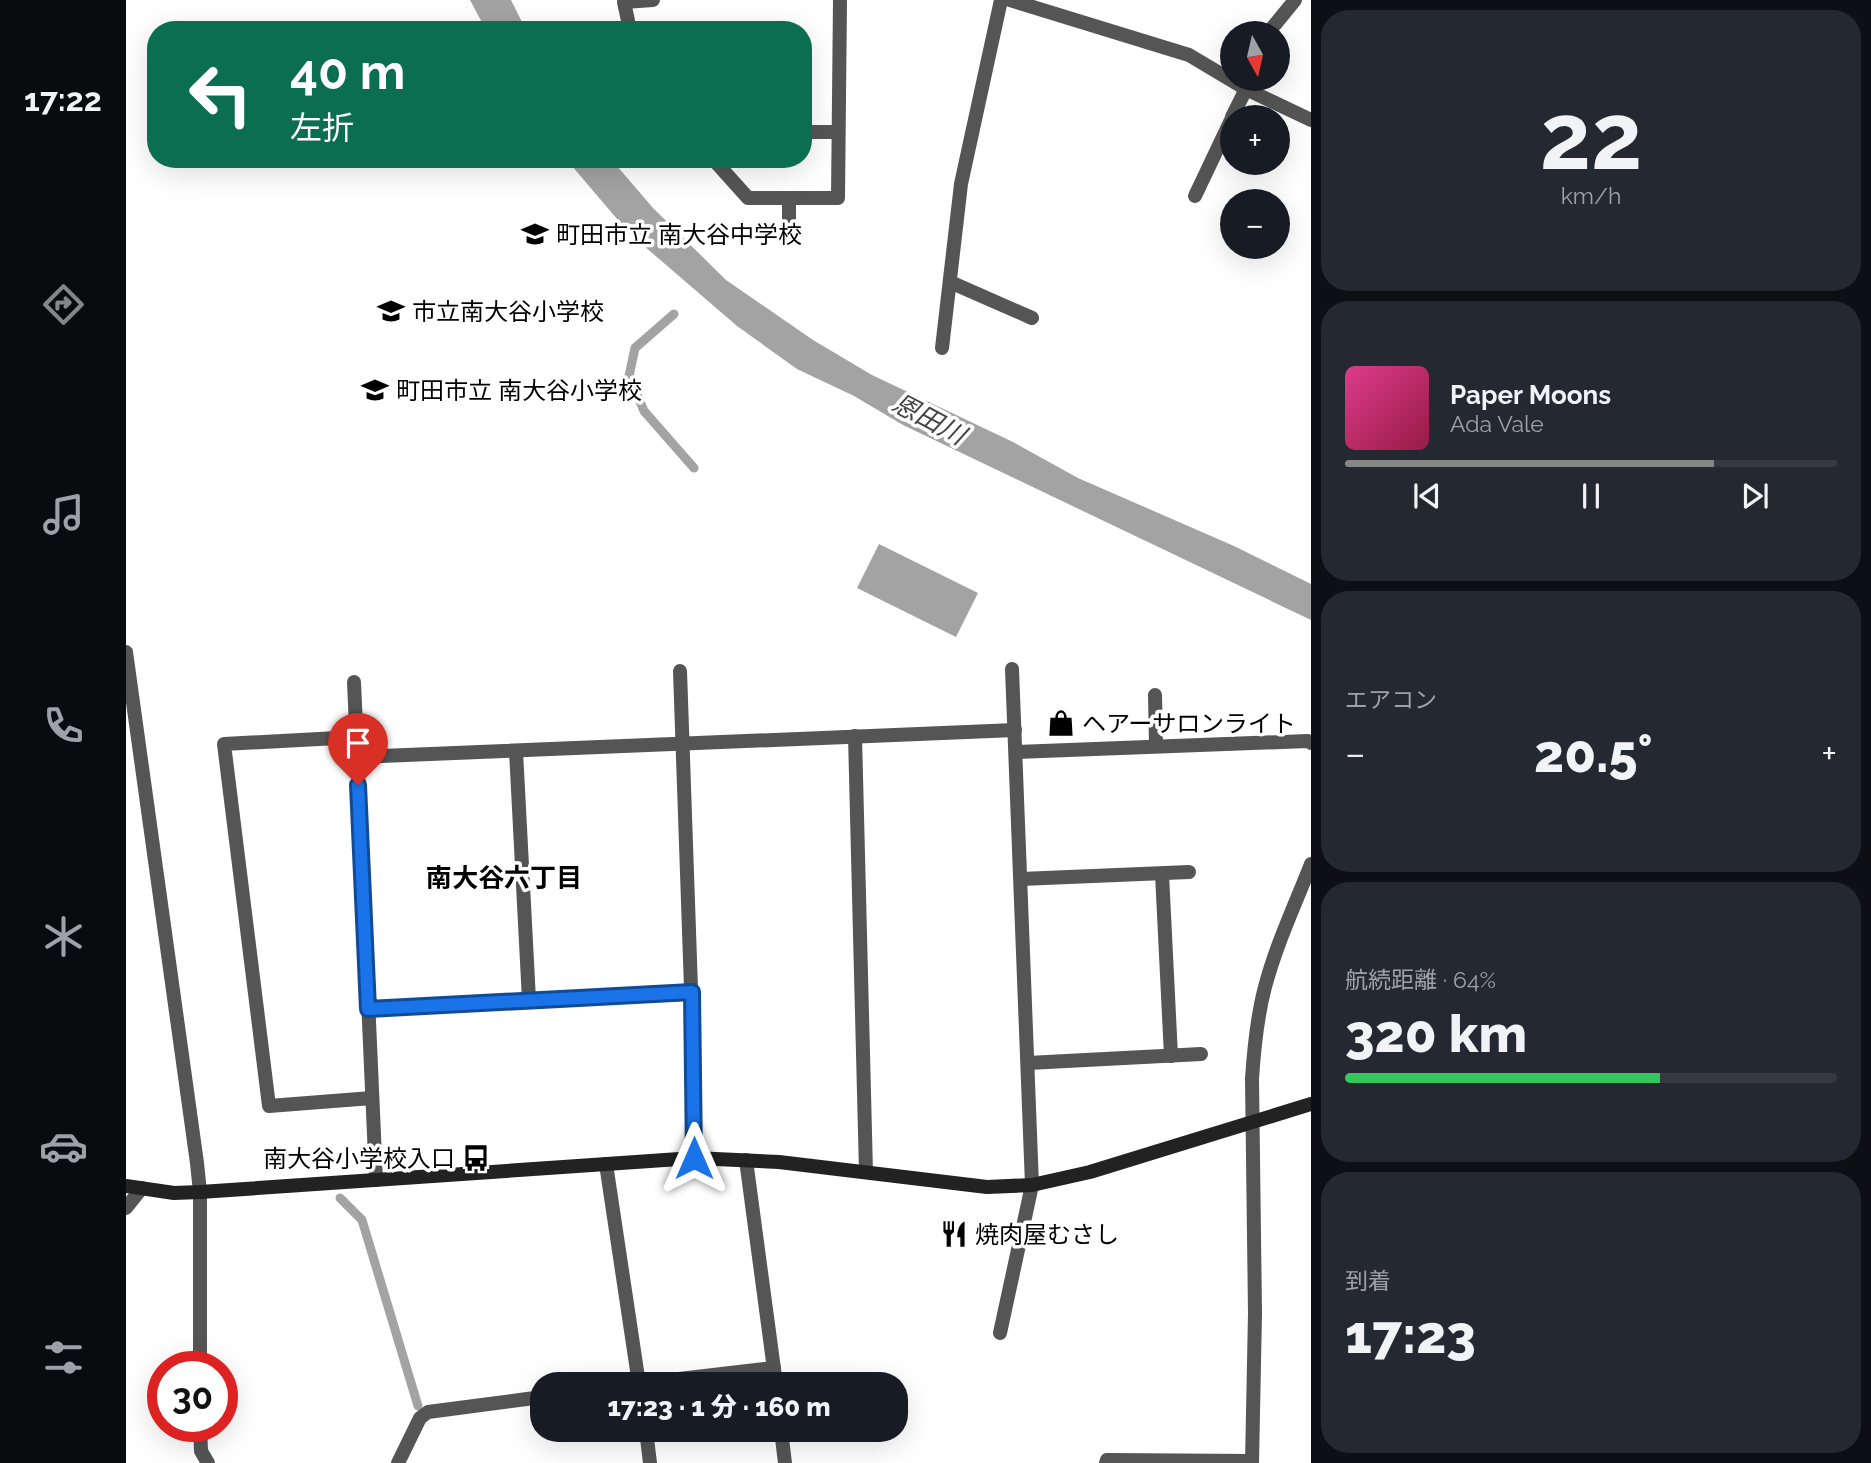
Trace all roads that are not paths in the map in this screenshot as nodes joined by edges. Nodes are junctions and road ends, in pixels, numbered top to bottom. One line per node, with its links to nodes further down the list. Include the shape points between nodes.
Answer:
1 (653, 0): 6 (street, via 624,2)
2 (840, 0): 12 (street)
3 (1001, 0): 18 (street, via 961,184)
4 (1010, 0): 8 (street, via 1189,55)
5 (1295, 0): 7 (street)
6 (628, 21)
7 (1278, 21)
8 (1220, 73)
9 (1250, 91): 10 (street)
10 (1311, 120)
11 (812, 132): 12 (street)
12 (838, 132): 16 (street, via 838,198)
13 (1220, 143): 15 (street)
14 (721, 168): 16 (street, via 748,198)
15 (1195, 196)
16 (789, 198): 17 (street)
17 (789, 235)
18 (950, 282): 19 (street); 20 (street)
19 (1032, 318)
20 (942, 348)
21 (126, 656): 56 (street)
22 (1012, 669): 26 (street)
23 (680, 671): 30 (street)
24 (354, 682): 28 (street)
25 (1154, 695): 31 (street)
26 (1015, 730): 27 (street); 33 (street)
27 (855, 736): 30 (street); 51 (street)
28 (356, 737): 34 (street); 45 (street, via 224,744 269,1106)
29 (1311, 743): 31 (street)
30 (682, 744): 32 (street); 39 (street)
31 (1156, 746): 33 (street)
32 (516, 751): 34 (street); 40 (street)
33 (1016, 752): 38 (street)
34 (357, 757): 41 (street)
35 (1311, 864): 47 (street, via 1264,989 1254,1048)
36 (1189, 872): 37 (street)
37 (1162, 874): 38 (street); 43 (street)
38 (1021, 879): 44 (street)
39 (692, 992): 40 (street); 48 (street)
40 (529, 1000): 41 (street)
41 (368, 1009): 45 (street)
42 (1201, 1054): 43 (street)
43 (1171, 1056): 44 (street)
44 (1028, 1062): 53 (street)
45 (372, 1098): 52 (street)
46 (1311, 1104): 47 (street)
47 (1254, 1121): 53 (street, via 1090,1172); 68 (street)
48 (694, 1158): 49 (street); 50 (street)
49 (746, 1160): 51 (street); 60 (street)
50 (606, 1164): 52 (street); 61 (street)
51 (866, 1172): 53 (street, via 987,1186)
52 (376, 1180): 56 (street)
53 (1032, 1185): 58 (street)
54 (126, 1186): 55 (street)
55 (142, 1188): 56 (street); 57 (street)
56 (200, 1192): 59 (street)
57 (126, 1208)
58 (1000, 1333)
59 (200, 1351)
60 (774, 1368): 62 (street); 63 (street)
61 (636, 1372)
62 (740, 1372)
63 (774, 1372)
64 (530, 1399): 70 (street, via 428,1412 420,1418)
65 (201, 1442): 69 (street)
66 (647, 1442): 71 (street)
67 (782, 1442): 72 (street)
68 (1252, 1462): 73 (street)
69 (208, 1463)
70 (398, 1463)
71 (650, 1463)
72 (785, 1463)
73 (1106, 1463)

